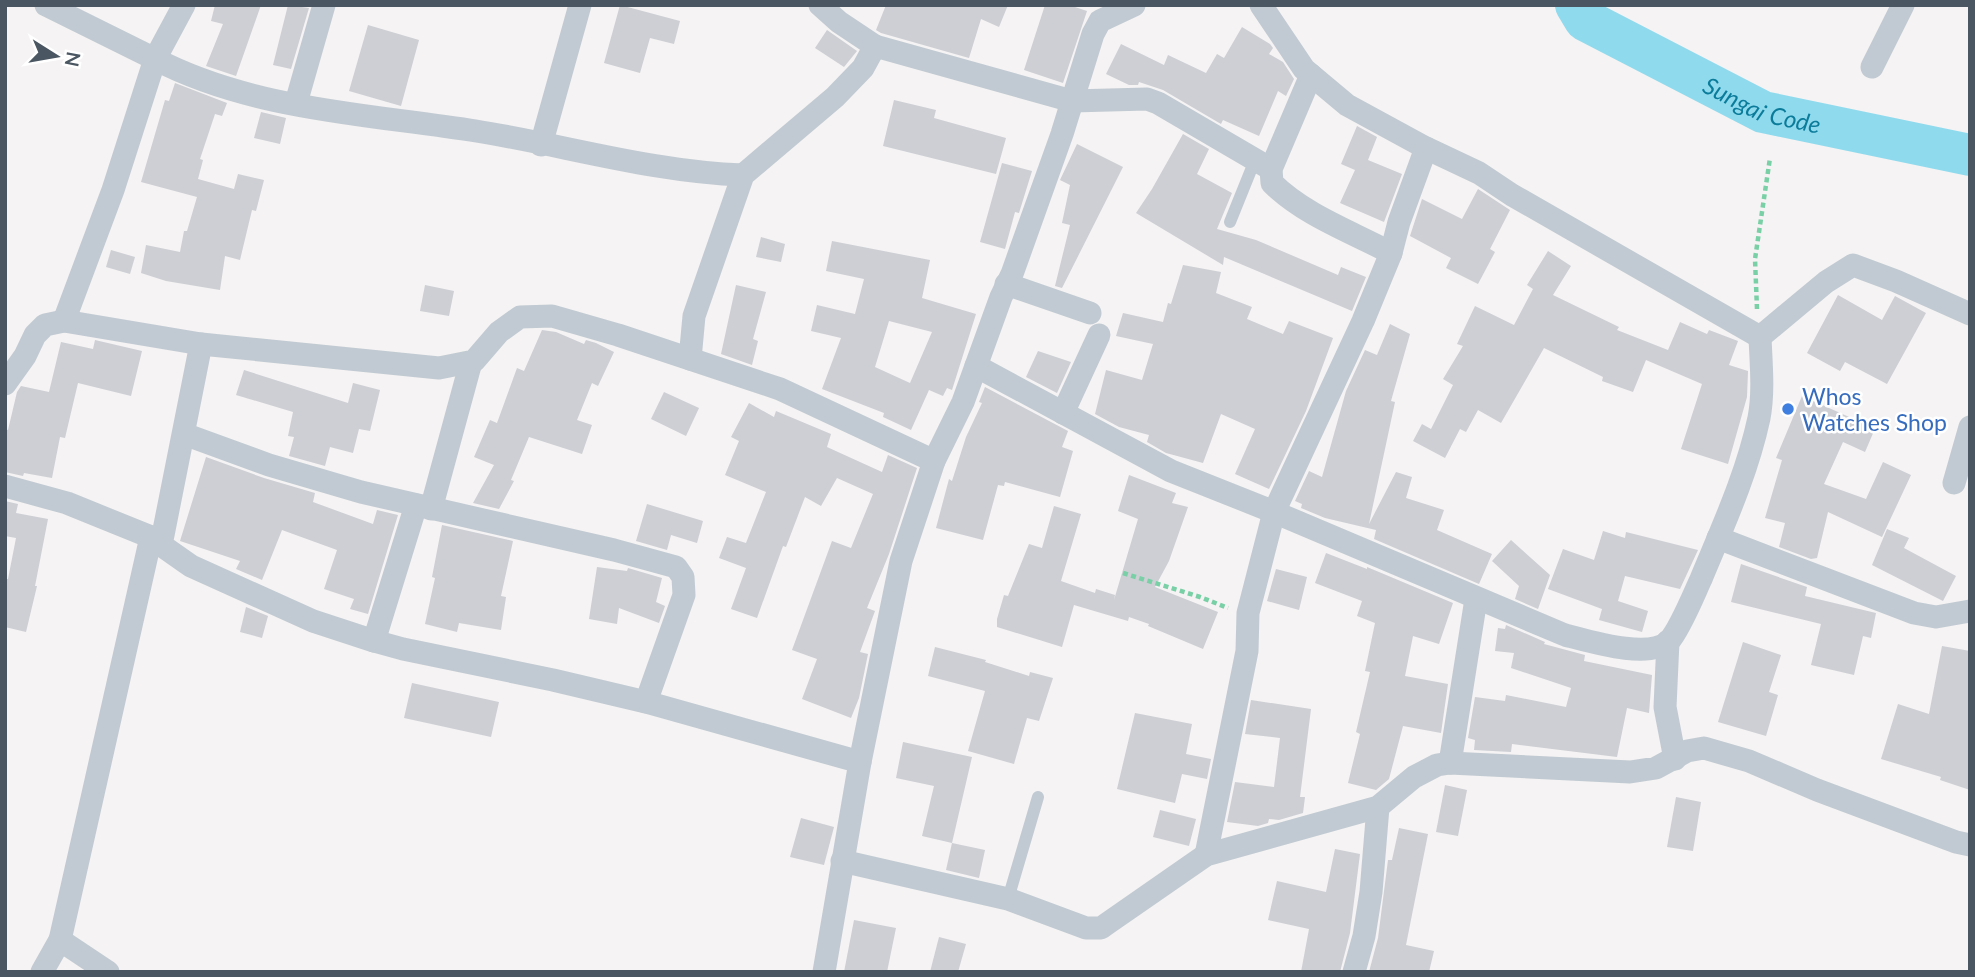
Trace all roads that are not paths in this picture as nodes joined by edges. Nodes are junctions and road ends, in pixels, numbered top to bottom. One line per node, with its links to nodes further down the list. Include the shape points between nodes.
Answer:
1 (46, 5): 10 (street)
2 (184, 5): 10 (street)
3 (324, 5): 14 (street)
4 (580, 5): 15 (street)
5 (820, 5): 9 (street)
6 (1134, 5): 13 (street, via 1100,21)
7 (1261, 5): 12 (street)
8 (1903, 5): 11 (street)
9 (875, 46): 13 (street); 18 (street, via 863,68 835,97)
10 (155, 59): 14 (street, via 225,88); 24 (street)
11 (1872, 67)
12 (1311, 75): 16 (street, via 1347,106); 17 (street)
13 (1072, 101): 17 (street, via 1147,99); 21 (street)
14 (296, 103): 15 (street)
15 (541, 145): 18 (street)
16 (1426, 148): 20 (street); 26 (street, via 1479,173)
17 (1263, 164): 19 (lane); 20 (street, via 1281,192)
18 (743, 175): 28 (street, via 694,316)
19 (1230, 222)
20 (1391, 253): 39 (street)
21 (1006, 285): 22 (street); 30 (street)
22 (1090, 313)
23 (1970, 314): 26 (street, via 1853,265)
24 (65, 321): 27 (street); 31 (street, via 45,325 35,335)
25 (1099, 335): 32 (street)
26 (1760, 337): 40 (street, via 1759,415 1737,495)
27 (201, 344): 29 (street, via 439,368); 34 (street)
28 (690, 359): 29 (street, via 552,316 535,316 509,324); 35 (street, via 780,389)
29 (471, 362): 38 (street)
30 (976, 366): 32 (street); 35 (street)
31 (5, 385)
32 (1063, 413): 39 (street, via 1171,471)
33 (1970, 427): 36 (street)
34 (184, 434): 38 (street, via 269,465); 41 (street)
35 (934, 461): 48 (street, via 901,561)
36 (1954, 482)
37 (5, 486): 41 (street, via 67,503)
38 (423, 507): 44 (street); 46 (street, via 676,567 683,578 684,595)
39 (1274, 512): 42 (street); 53 (street, via 1248,613 1247,651)
40 (1718, 538): 43 (street, via 1914,613 1936,617); 45 (street, via 1689,606)
41 (156, 541): 44 (street, via 191,566 313,621); 56 (street)
42 (1476, 598): 45 (street, via 1565,635 1613,647 1650,649); 49 (street)
43 (1970, 611)
44 (374, 640): 46 (street)
45 (1668, 641): 47 (street, via 1665,707)
46 (646, 702): 48 (street)
47 (1675, 759): 49 (street, via 1630,772); 52 (street, via 1704,748 1721,752)
48 (860, 762): 54 (street)
49 (1450, 763): 51 (street, via 1414,777)
50 (1038, 797): 55 (lane)
51 (1378, 807): 53 (street); 60 (street, via 1371,892)
52 (1970, 845)
53 (1206, 855): 55 (street, via 1094,929)
54 (842, 861): 55 (street); 59 (street)
55 (1007, 899)
56 (60, 940): 57 (street); 58 (street)
57 (41, 972)
58 (108, 972)
59 (824, 972)
60 (1354, 972)

